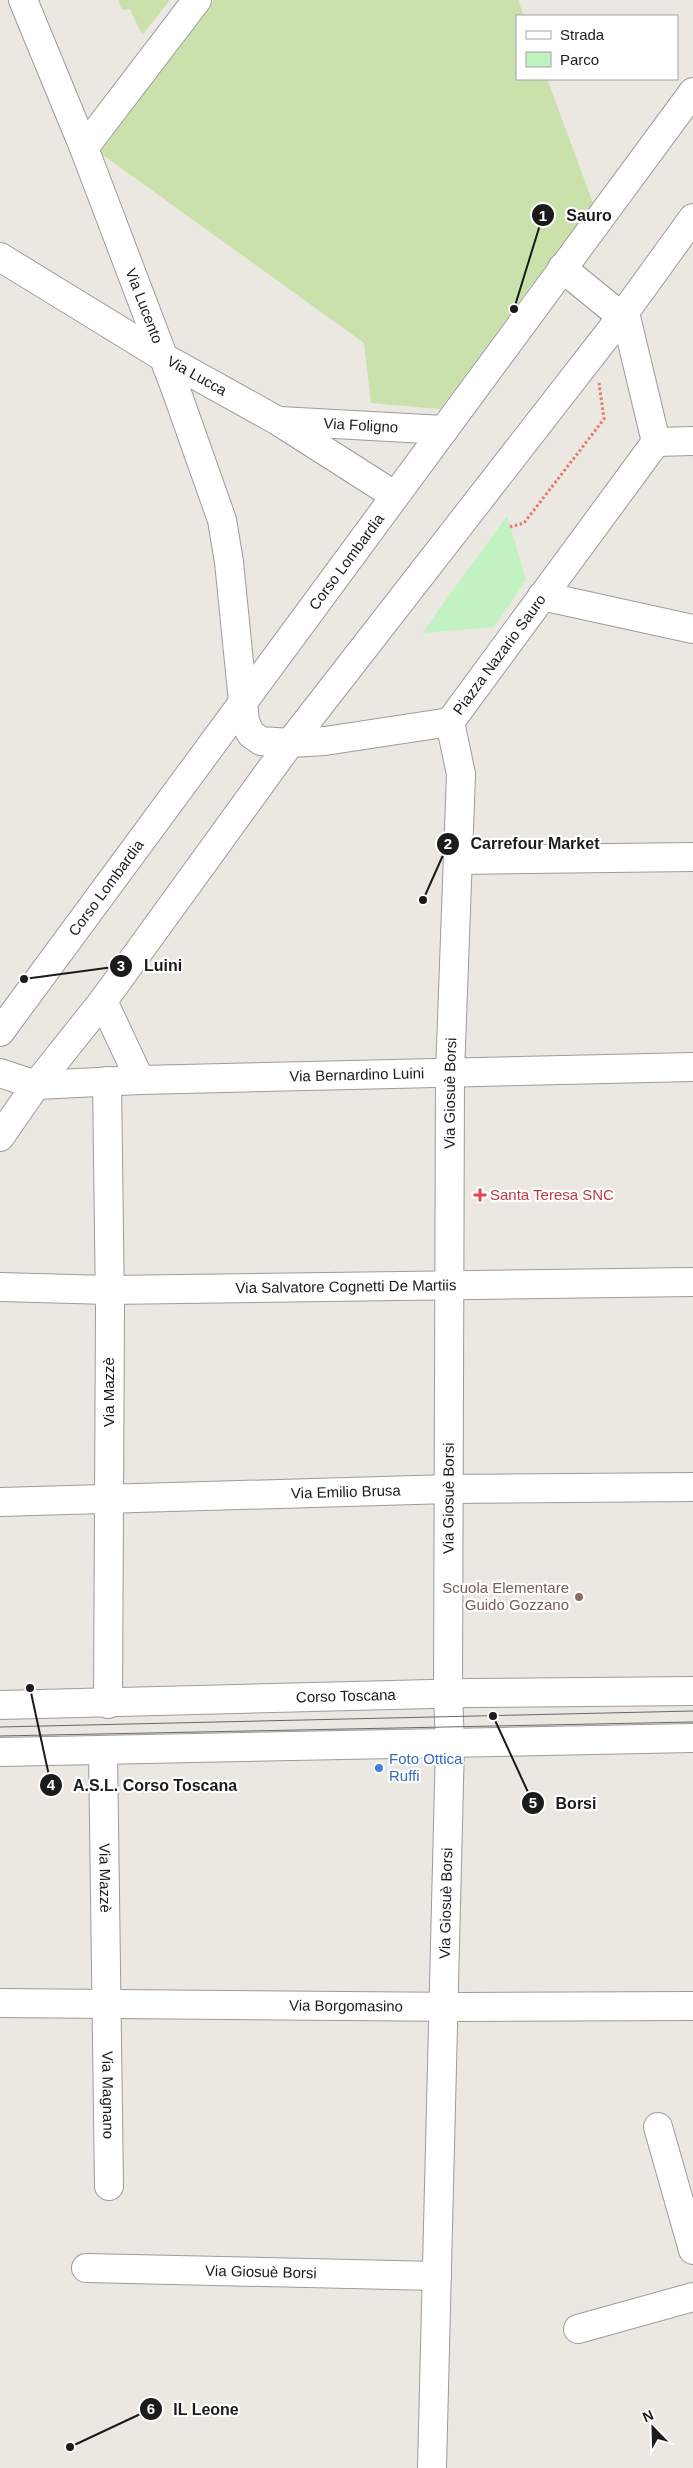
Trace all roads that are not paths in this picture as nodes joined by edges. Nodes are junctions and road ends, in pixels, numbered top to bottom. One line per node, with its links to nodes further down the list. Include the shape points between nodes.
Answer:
1 (23, 0): 4 (street, Via Lucento)
2 (197, 0): 4 (street)
3 (693, 92): 7 (street, Corso Lombardia)
4 (84, 148): 9 (street, Via Lucento)
5 (693, 218): 8 (street)
6 (0, 257): 9 (street, Via Lucca)
7 (562, 268): 8 (street); 11 (street, Corso Lombardia)
8 (622, 316): 13 (street, via 627,321); 20 (street)
9 (163, 357): 10 (street, Via Lucca); 15 (street, Via Lucento)
10 (278, 421): 11 (street, Via Foligno); 14 (street, Via Lucca)
11 (444, 430): 14 (street, Corso Lombardia)
12 (693, 441): 13 (street)
13 (656, 442): 16 (street, Piazza Nazario Sauro)
14 (394, 495): 18 (street, Corso Lombardia)
15 (222, 520): 18 (street, Piazza Nazario Sauro)
16 (542, 596): 17 (street); 19 (street, Piazza Nazario Sauro)
17 (693, 629)
18 (243, 705): 20 (street, Piazza Nazario Sauro, via 245,722 251,734 261,741); 24 (street, Corso Lombardia)
19 (450, 722): 20 (street, Piazza Nazario Sauro, via 325,741); 22 (street, Via Giosuè Borsi, via 461,774)
20 (290, 743): 23 (street)
21 (693, 857): 22 (street)
22 (458, 860): 27 (street, Via Giosuè Borsi)
23 (103, 1001): 28 (street); 30 (street)
24 (0, 1032)
25 (693, 1067): 27 (street, Via Bernardino Luini)
26 (0, 1073): 30 (street, Via Bernardino Luini)
27 (450, 1073): 28 (street, Via Bernardino Luini); 33 (street, Via Giosuè Borsi)
28 (140, 1080): 29 (street, Via Bernardino Luini)
29 (107, 1081): 30 (street, Via Bernardino Luini); 35 (street, Via Mazzè)
30 (36, 1085): 31 (street)
31 (0, 1137)
32 (693, 1282): 33 (street, Via Salvatore Cognetti De Martiis)
33 (450, 1284): 35 (street, Via Salvatore Cognetti De Martiis); 37 (street, Via Giosuè Borsi)
34 (0, 1287): 35 (street, Via Salvatore Cognetti De Martiis)
35 (109, 1290): 38 (street, Via Mazzè)
36 (693, 1486): 37 (street, Via Emilio Brusa)
37 (449, 1489): 38 (street, Via Emilio Brusa); 41 (street, Via Giosuè Borsi)
38 (108, 1500): 39 (street, Via Emilio Brusa); 42 (street, Via Mazzè)
39 (0, 1502)
40 (693, 1690): 41 (street, Corso Toscana)
41 (448, 1694): 42 (street, Corso Toscana); 45 (street, Via Giosuè Borsi)
42 (108, 1704): 43 (street, Corso Toscana)
43 (0, 1706)
44 (693, 1738): 45 (street)
45 (450, 1744): 46 (street); 51 (street, Via Giosuè Borsi)
46 (103, 1750): 47 (street); 49 (street, Via Mazzè)
47 (0, 1752)
48 (0, 2003): 49 (street, Via Borgomasino)
49 (108, 2004): 51 (street, Via Borgomasino); 53 (street, Via Magnano)
50 (693, 2006): 51 (street, Via Borgomasino)
51 (443, 2007): 56 (street, Via Giosuè Borsi)
52 (658, 2127): 54 (street)
53 (109, 2186)
54 (693, 2250)
55 (86, 2268): 56 (street, Via Giosuè Borsi)
56 (437, 2276): 59 (street, Via Giosuè Borsi)
57 (693, 2297): 58 (street)
58 (578, 2329)
59 (432, 2468)

